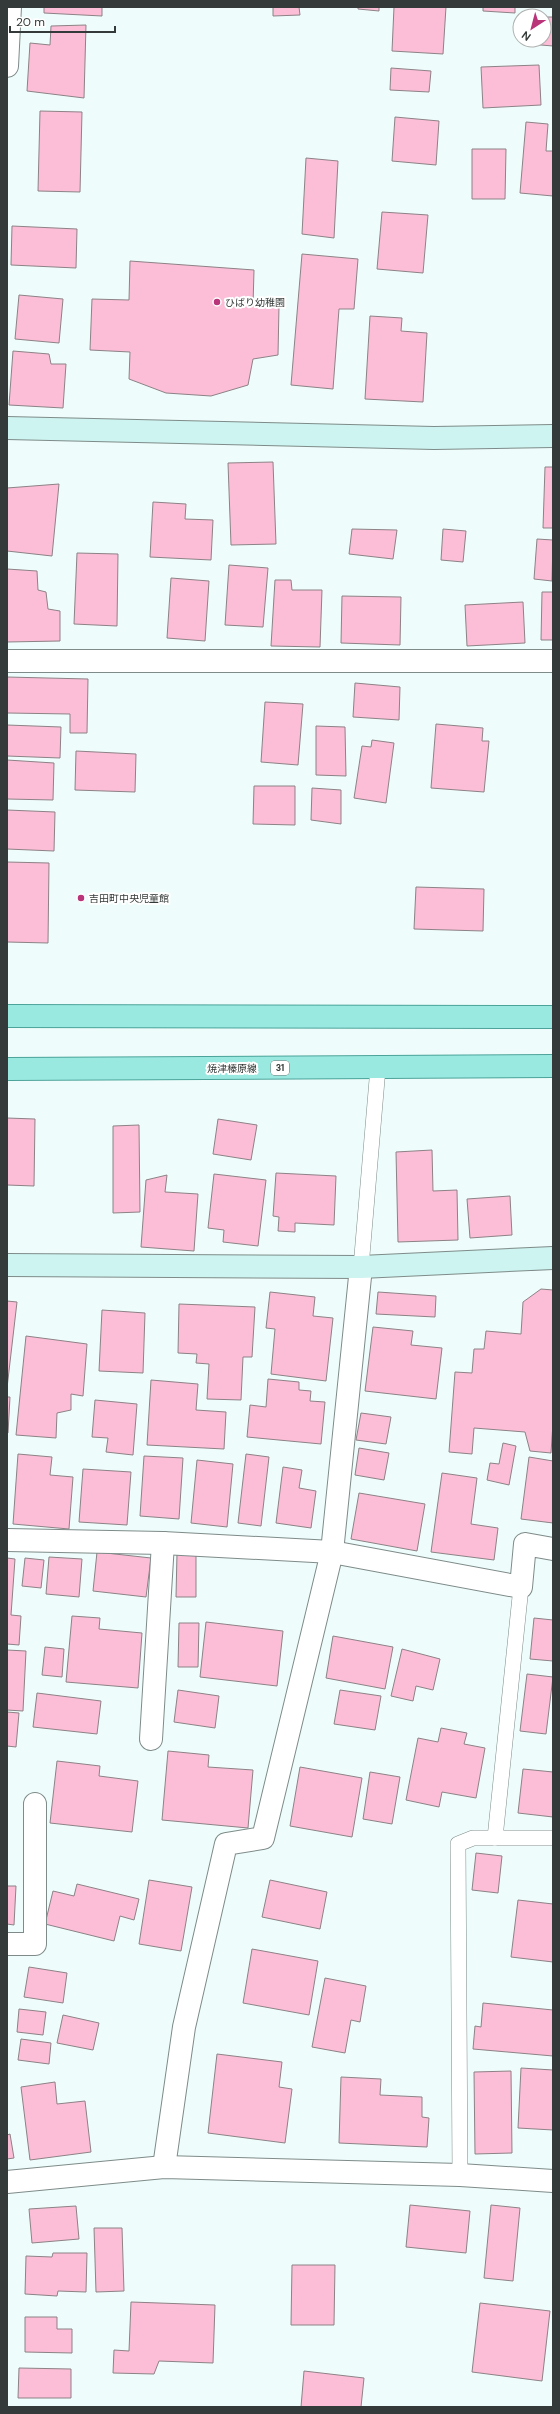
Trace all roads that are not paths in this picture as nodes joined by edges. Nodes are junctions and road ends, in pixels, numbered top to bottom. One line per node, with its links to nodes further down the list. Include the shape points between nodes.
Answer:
1 (10, 7): 2 (street)
2 (7, 66)
3 (7, 428): 4 (street, via 434,438)
4 (553, 436)
5 (7, 661): 6 (street)
6 (553, 661)
7 (7, 1016): 8 (main road)
8 (553, 1017)
9 (553, 1066): 10 (main road, 焼津榛原線 / 31)
10 (378, 1068): 11 (main road, 焼津榛原線 / 31); 14 (lane)
11 (7, 1069)
12 (553, 1258): 14 (street)
13 (7, 1265): 14 (street)
14 (361, 1267): 18 (street)
15 (7, 1540): 16 (street)
16 (163, 1543): 18 (street); 20 (street)
17 (553, 1549): 19 (street, via 525,1544)
18 (332, 1552): 19 (street); 25 (street, via 263,1838 226,1844 184,2027)
19 (521, 1587): 22 (lane)
20 (151, 1739)
21 (36, 1804): 24 (street, via 35,1944)
22 (495, 1838): 23 (lane); 26 (lane, via 473,1838 458,1844)
23 (553, 1838)
24 (7, 1944)
25 (164, 2167): 26 (street); 28 (street)
26 (460, 2175): 27 (street)
27 (553, 2181)
28 (7, 2182)

